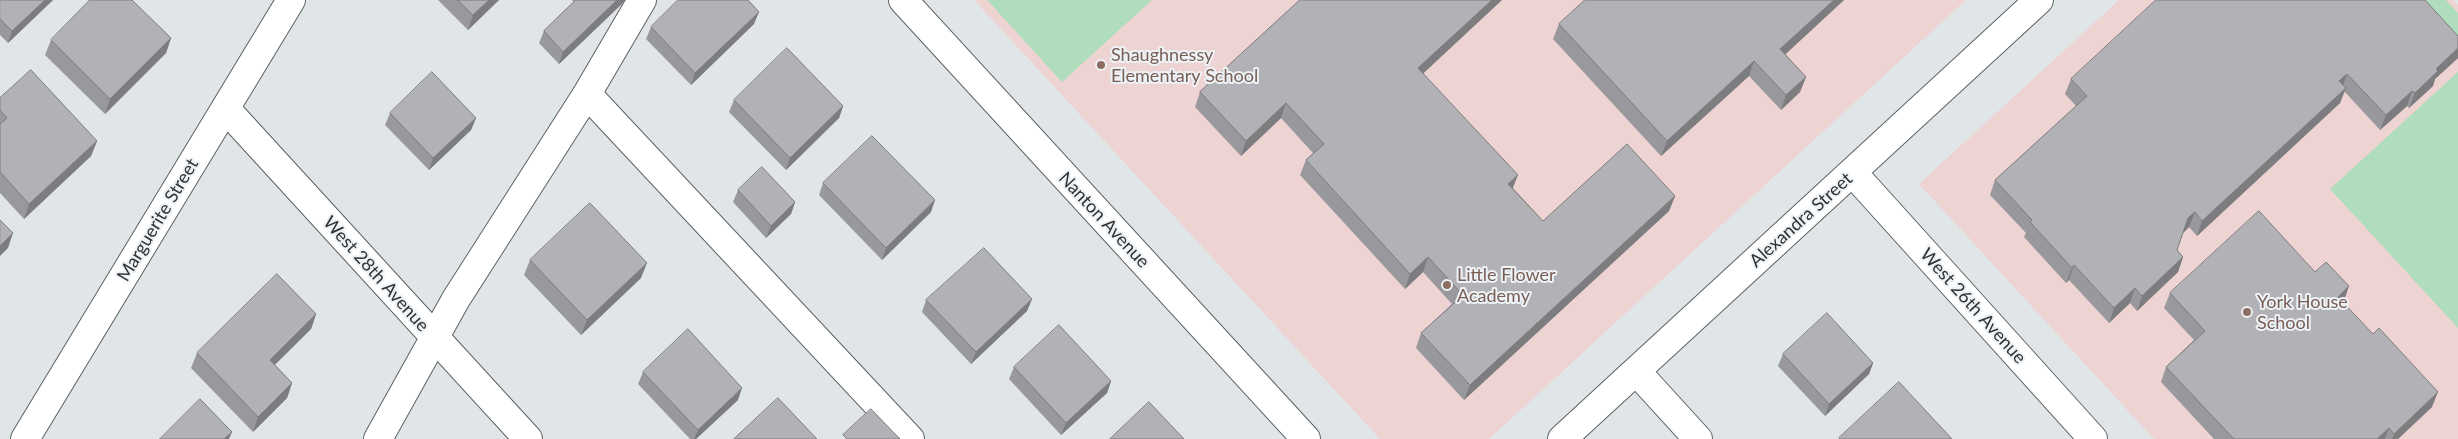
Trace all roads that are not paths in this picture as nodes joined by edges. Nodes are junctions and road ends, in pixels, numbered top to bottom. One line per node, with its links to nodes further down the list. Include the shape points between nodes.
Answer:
1 (291, 0): 6 (street, Marguerite Street)
2 (642, 0): 5 (street)
3 (902, 0): 14 (street, Nanton Avenue)
4 (2039, 0): 7 (street, Alexandra Street)
5 (587, 94): 8 (street); 13 (street)
6 (226, 109): 8 (street, West 28th Avenue); 10 (street, Marguerite Street)
7 (1853, 173): 9 (street, Alexandra Street); 17 (street, West 26th Avenue)
8 (434, 338): 11 (street); 12 (street, West 28th Avenue)
9 (1636, 371): 15 (street, Alexandra Street); 16 (street)
10 (25, 439)
11 (378, 439)
12 (528, 439)
13 (910, 439)
14 (1306, 439)
15 (1562, 439)
16 (1698, 439)
17 (2093, 439)

